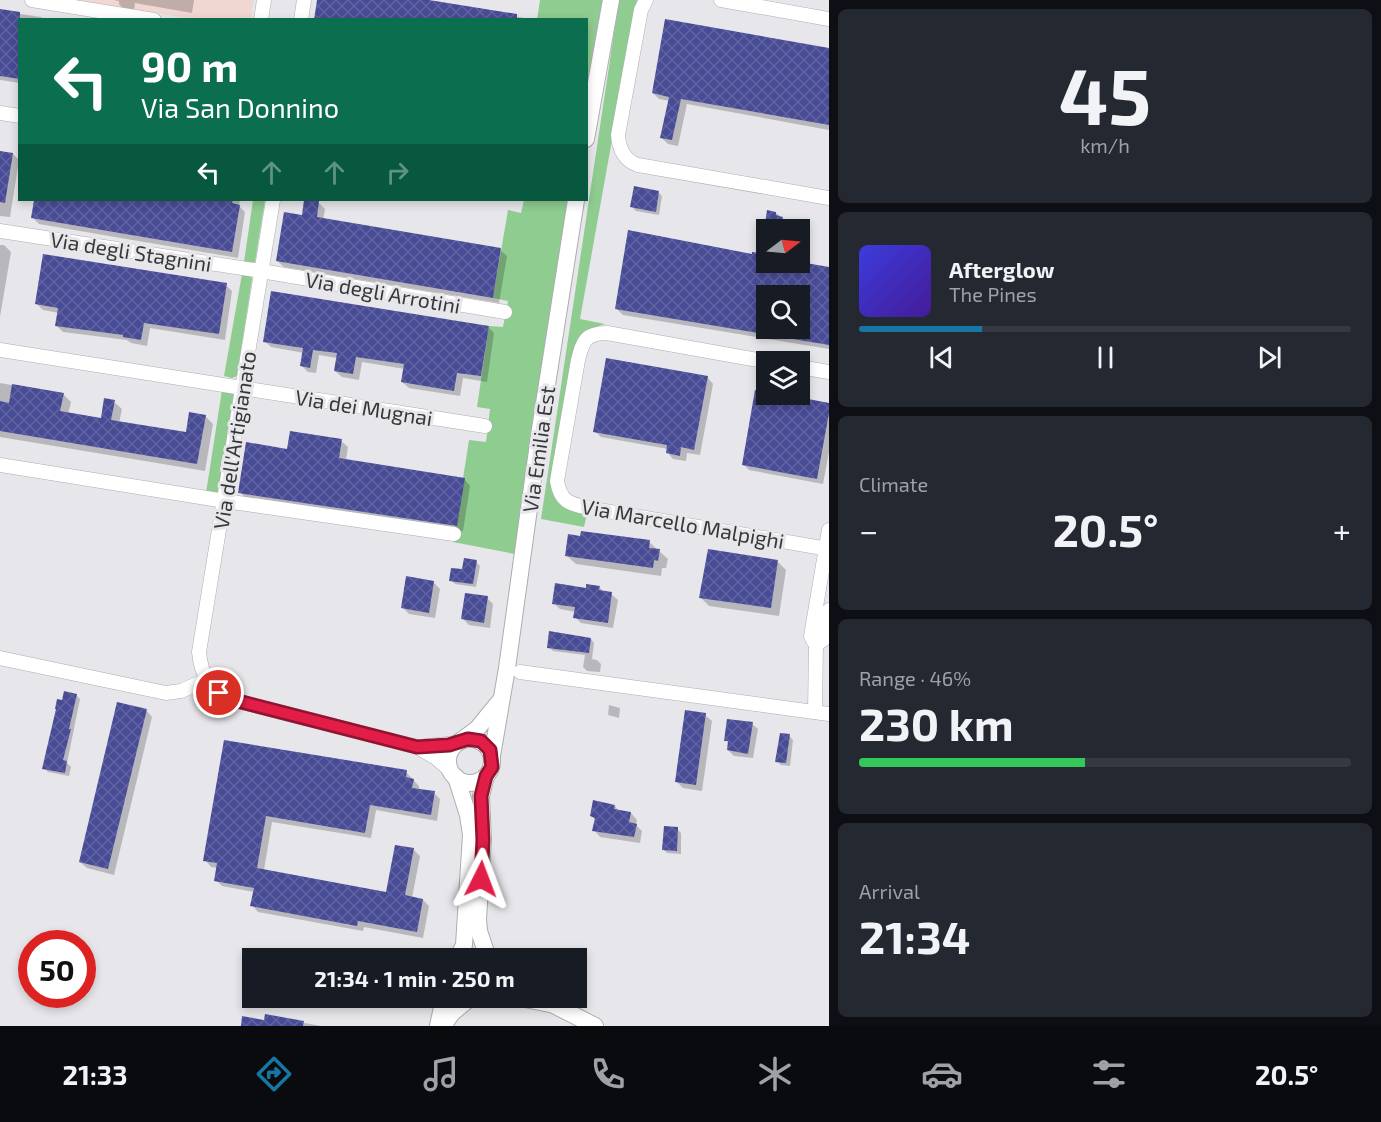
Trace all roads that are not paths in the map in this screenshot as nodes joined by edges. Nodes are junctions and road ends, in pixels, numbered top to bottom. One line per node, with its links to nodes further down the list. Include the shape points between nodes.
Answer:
1 (32, 0): 7 (street)
2 (264, 0): 9 (street)
3 (304, 0): 10 (street)
4 (610, 0): 14 (main road)
5 (646, 0): 15 (street, via 618,135 627,159 638,165)
6 (721, 0): 11 (street)
7 (49, 1): 8 (street)
8 (142, 18)
9 (261, 18)
10 (301, 18)
11 (829, 19)
12 (0, 113): 13 (street)
13 (18, 116)
14 (588, 127)
15 (829, 198)
16 (273, 201): 19 (street, Via dell'Artigianato)
17 (576, 201): 37 (main road, Via Emilia Est)
18 (0, 231): 19 (street, Via degli Stagnini)
19 (261, 271): 20 (street, Via degli Arrotini); 25 (street, Via dell'Artigianato)
20 (506, 312)
21 (0, 350): 25 (street, Via dei Mugnai)
22 (756, 360): 31 (street, Via Marcello Malpighi, via 607,333 587,337 578,360 558,481 561,495 571,503 593,508)
23 (810, 369): 24 (street)
24 (829, 372)
25 (243, 387): 26 (street, Via dei Mugnai); 28 (street, Via dell'Artigianato)
26 (485, 426)
27 (0, 465): 28 (street)
28 (225, 501): 30 (street); 36 (street, Via dell'Artigianato, via 200,652)
29 (829, 530): 31 (street)
30 (454, 534)
31 (827, 548): 33 (street, via 811,636)
32 (829, 610): 33 (street, via 824,638)
33 (816, 643): 38 (street)
34 (0, 658): 36 (street, via 166,693)
35 (520, 672): 38 (street)
36 (206, 680): 40 (street, via 230,699)
37 (501, 699): 39 (main road, Via Emilia Est, via 487,719); 41 (main road, Via Emilia Est)
38 (822, 713)
39 (459, 742): 40 (street); 41 (main road, via 481,741); 42 (main road, Via Emilia Est, via 448,759)
40 (417, 747): 42 (street)
41 (492, 756): 43 (main road, Via Emilia Est, via 492,767)
42 (454, 774): 43 (main road, via 465,782); 44 (main road, Via Emilia Est, via 468,815 471,844)
43 (486, 776): 45 (main road, Via Emilia Est, via 481,796 483,840 478,919)
44 (462, 948)
45 (485, 948)
46 (442, 1008): 49 (main road)
47 (458, 1008): 50 (main road)
48 (559, 1008): 51 (main road)
49 (438, 1026)
50 (443, 1026)
51 (595, 1026)

